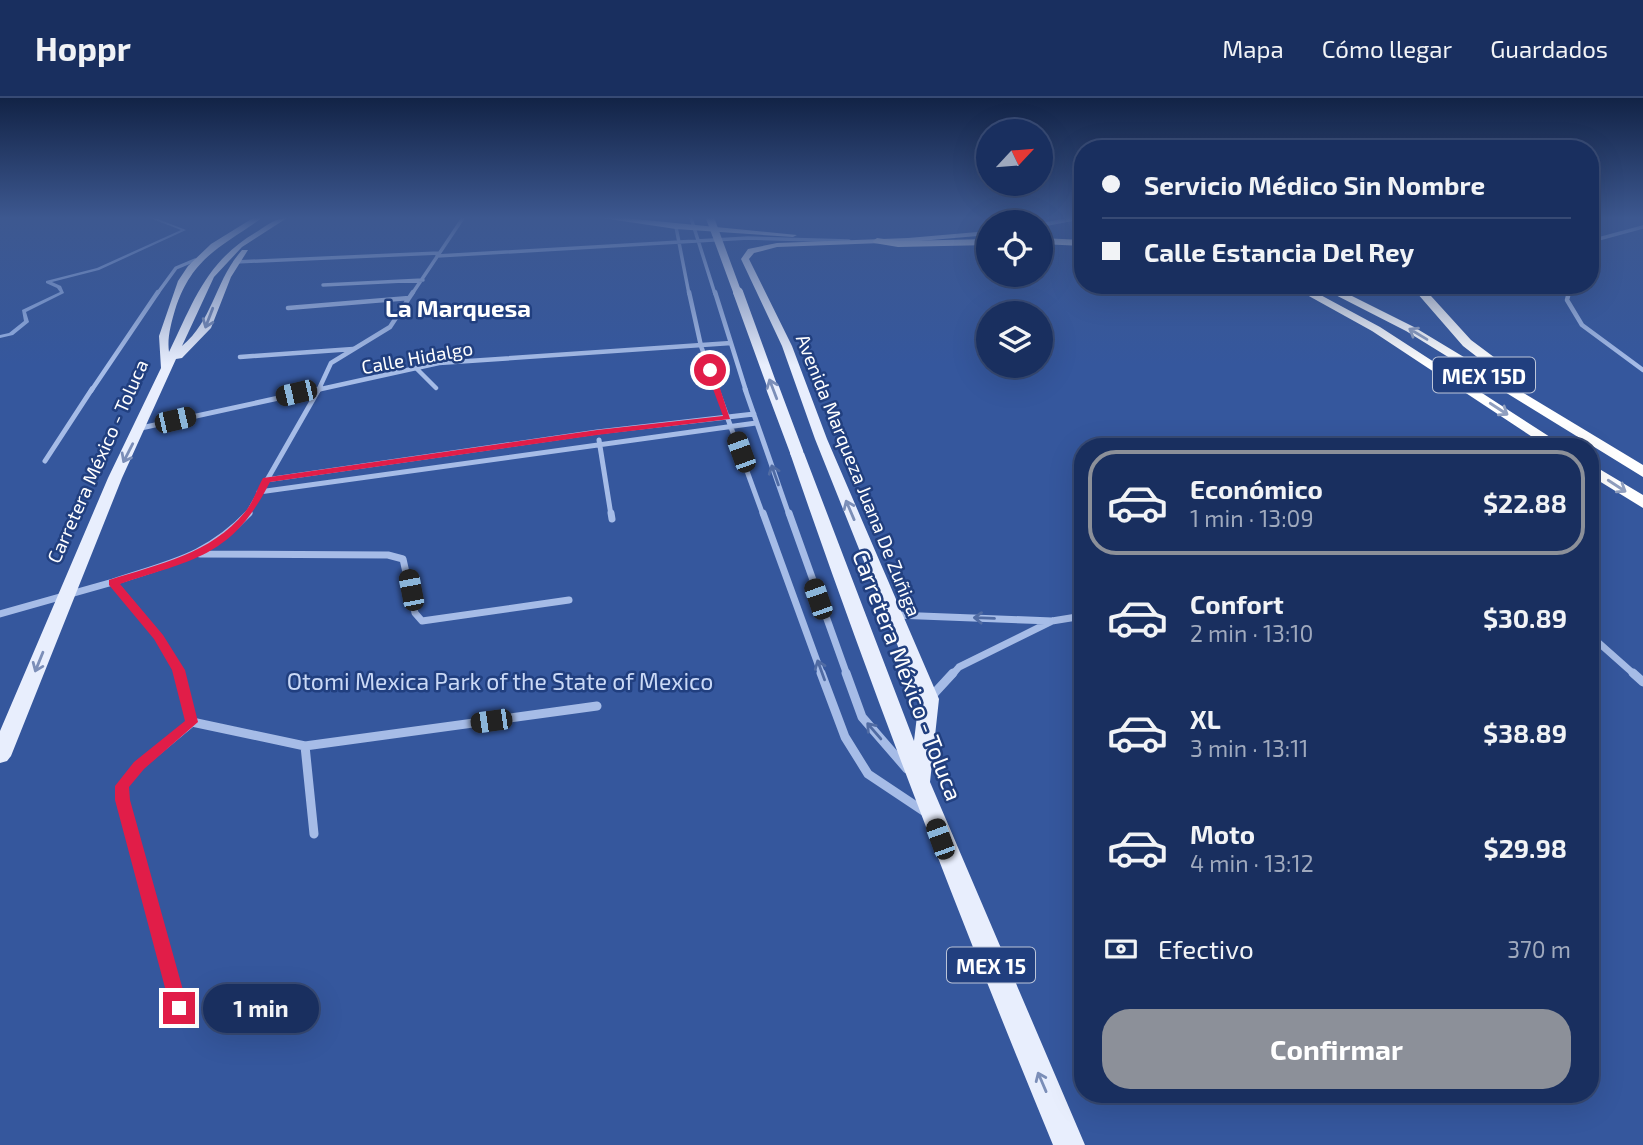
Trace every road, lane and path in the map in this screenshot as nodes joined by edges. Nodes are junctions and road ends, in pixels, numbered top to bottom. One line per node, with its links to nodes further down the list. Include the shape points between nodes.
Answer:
1 (179, 267): 38 (street, via 122,342)
2 (191, 267): 22 (main road, via 176,291 160,345)
3 (219, 267): 22 (main road, Carretera México - Toluca, via 210,276)
4 (232, 267): 22 (main road, one-way to 22, via 207,327)
5 (431, 267): 10 (street)
6 (683, 267): 19 (street)
7 (707, 267): 18 (street)
8 (728, 267): 61 (main road, Carretera México - Toluca / MEX 15, one-way to 8, bridge)
9 (749, 267): 51 (main road, Avenida Marqueza Juana De Zuñiga, one-way to 9, via 787,346)
10 (423, 280): 11 (street); 16 (street)
11 (323, 285)
12 (1304, 294): 32 (highway, MEX 15D, one-way to 32, via 1376,329)
13 (1339, 294): 33 (highway, MEX 15D, one-way to 13, via 1410,329)
14 (1423, 294): 34 (highway, via 1467,343)
15 (1569, 294): 24 (street, via 1567,300 1582,324)
16 (409, 298): 17 (street); 20 (street, via 390,327)
17 (288, 308)
18 (731, 343): 19 (street, Calle Hidalgo); 27 (street)
19 (701, 346): 23 (street, Calle Hidalgo, via 465,361); 28 (street)
20 (354, 349): 21 (street); 25 (street, via 331,363)
21 (240, 356)
22 (167, 369): 30 (main road, Carretera México - Toluca)
23 (417, 369): 25 (street, Calle Hidalgo); 26 (street)
24 (1643, 370)
25 (320, 388): 30 (street, Calle Hidalgo); 42 (street)
26 (436, 388)
27 (754, 414): 28 (street); 29 (street)
28 (729, 422): 29 (street); 31 (street); 35 (street); 62 (street, one-way to 28, via 868,774 845,737)
29 (756, 423): 61 (street, one-way to 29, via 862,717)
30 (141, 428): 48 (main road, Carretera México - Toluca, one-way to 48)
31 (597, 432): 35 (street); 37 (street)
32 (1544, 438)
33 (1587, 438)
34 (1589, 438)
35 (599, 442): 39 (street); 45 (street)
36 (1599, 445): 40 (highway, MEX 15D)
37 (480, 449): 39 (street); 42 (street)
38 (46, 461)
39 (486, 461): 43 (street)
40 (1643, 472)
41 (1599, 474): 44 (highway, one-way to 44)
42 (267, 480): 43 (street)
43 (259, 492): 46 (street, via 250,512)
44 (1643, 503)
45 (612, 519)
46 (200, 554): 47 (street); 49 (street, via 388,555 402,559 415,612 422,621)
47 (113, 582): 48 (street); 58 (street, via 159,637 178,670)
48 (66, 595): 50 (street); 60 (main road, Carretera México - Toluca, one-way to 60)
49 (569, 600)
50 (0, 614)
51 (895, 615): 53 (street, one-way to 51); 56 (main road, Avenida Marqueza Juana De Zuñiga)
52 (1074, 617): 53 (street)
53 (1052, 621): 56 (street, via 959,667)
54 (1599, 643): 55 (street)
55 (1643, 682)
56 (929, 699): 61 (main road, Avenida Marqueza Juana De Zuñiga)
57 (597, 706): 59 (street)
58 (192, 722): 59 (street); 64 (street, via 122,786)
59 (305, 746): 63 (street)
60 (0, 756)
61 (919, 782): 62 (main road, Carretera México - Toluca / MEX 15)
62 (932, 816): 65 (main road, Carretera México - Toluca / MEX 15, one-way to 62)
63 (314, 834)
64 (179, 1008)
65 (1069, 1145)

